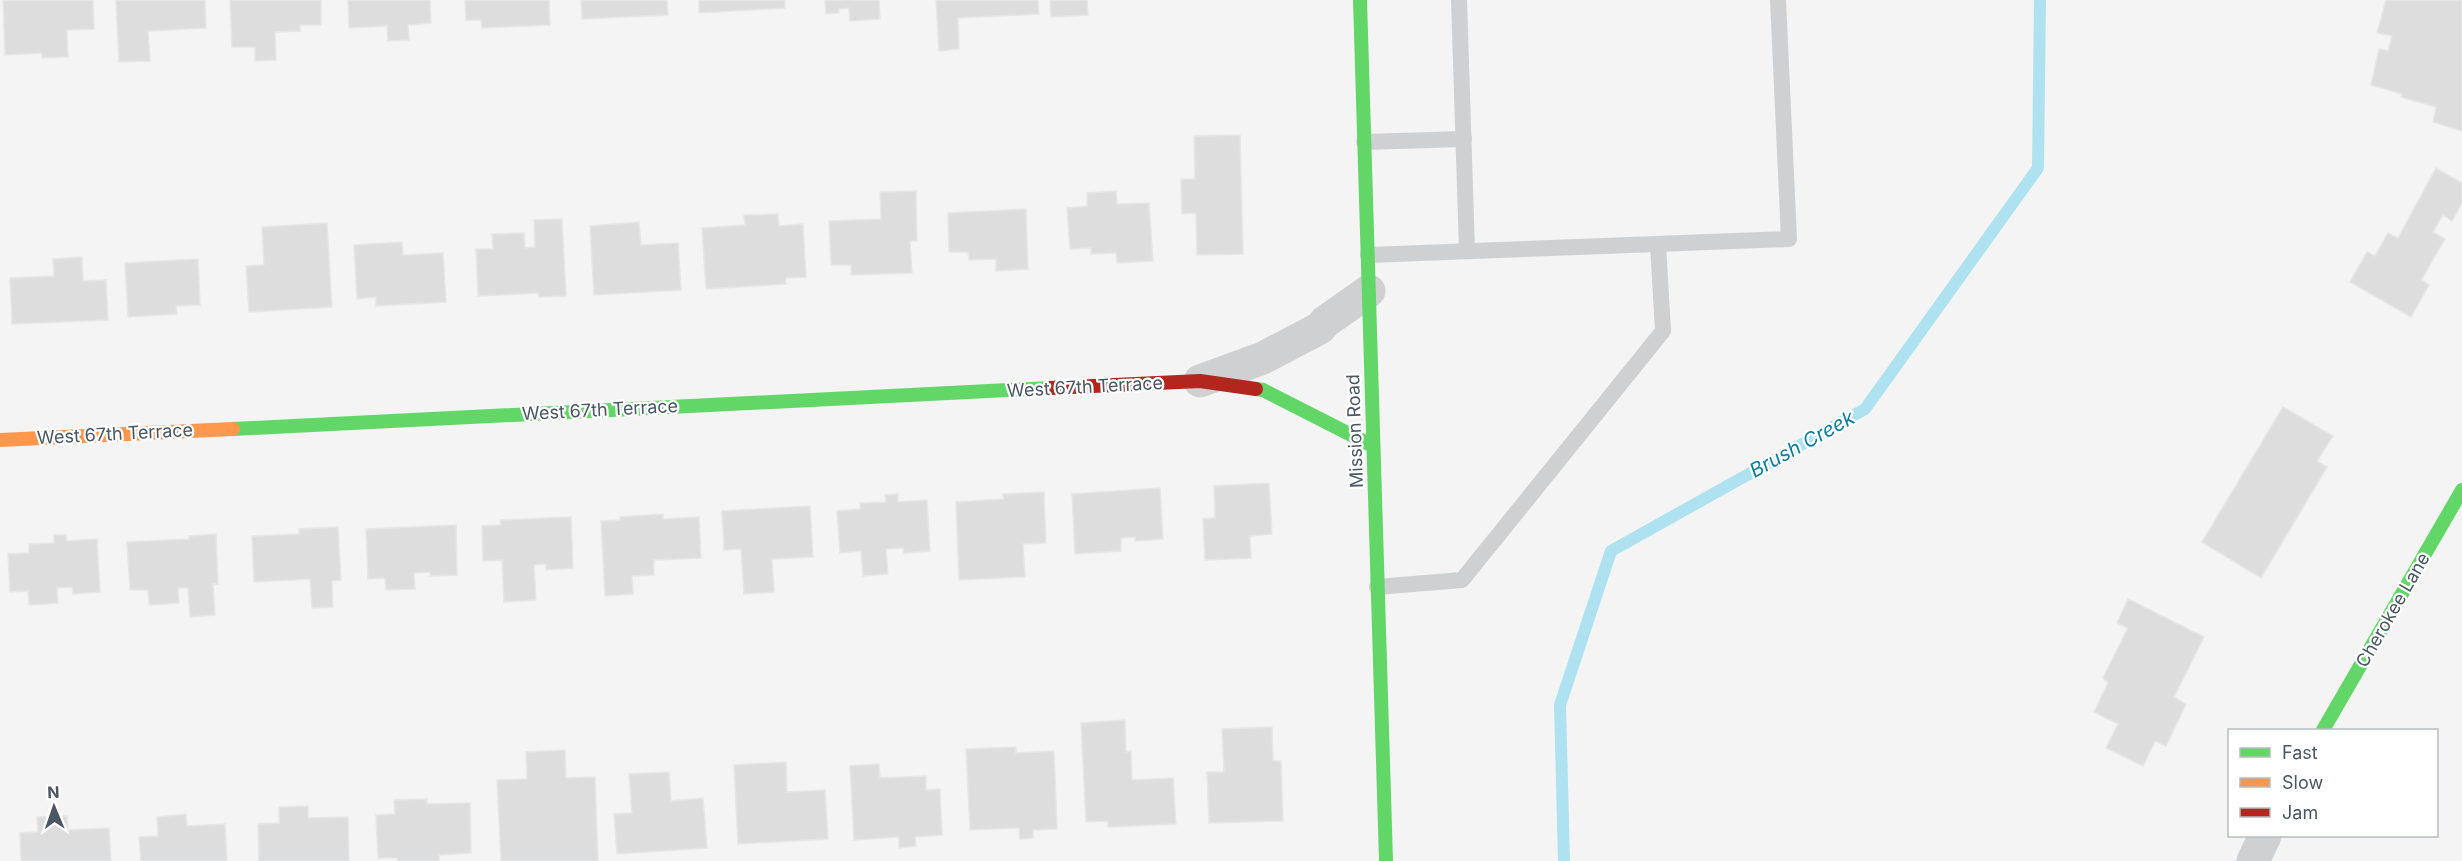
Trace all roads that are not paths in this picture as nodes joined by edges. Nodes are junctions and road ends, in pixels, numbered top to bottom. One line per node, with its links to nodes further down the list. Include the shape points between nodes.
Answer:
1 (1360, 0): 5 (street, Mission Road)
2 (1459, 0): 4 (lane)
3 (1778, 0): 6 (lane, via 1789,239)
4 (1464, 139): 5 (lane); 7 (lane)
5 (1364, 142): 8 (street, Mission Road)
6 (1658, 244): 7 (lane); 14 (lane, via 1663,331 1462,580)
7 (1467, 250): 8 (lane)
8 (1368, 255): 9 (street, Mission Road)
9 (1369, 291): 10 (street, West 67th Terrace, via 1320,328 1263,358); 12 (street, Mission Road)
10 (1200, 381): 11 (street, West 67th Terrace); 12 (street, West 67th Terrace, via 1263,390)
11 (0, 440)
12 (1373, 446): 14 (street, Mission Road)
13 (2462, 490): 15 (street, Cherokee Lane)
14 (1377, 587): 17 (street, Mission Road)
15 (2324, 729)
16 (2265, 837): 18 (street)
17 (1382, 858)
18 (2253, 861)

